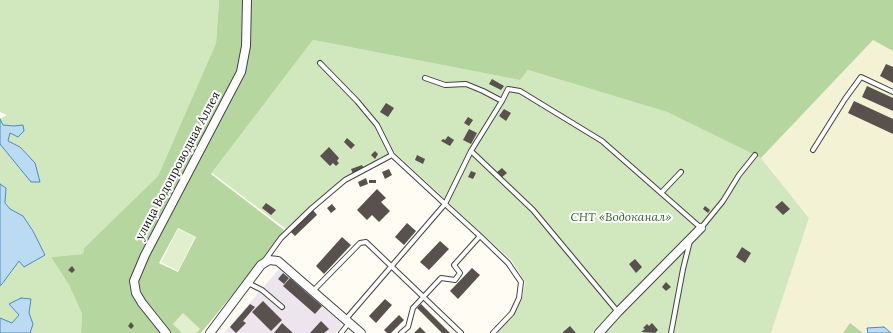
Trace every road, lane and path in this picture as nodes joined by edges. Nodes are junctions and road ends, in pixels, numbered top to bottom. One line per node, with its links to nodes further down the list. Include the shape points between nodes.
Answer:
1 (247, 0): 24 (street, улица Водопроводная Аллея, via 246,46 241,72 148,249 134,281 136,293 142,303)
2 (320, 63): 8 (lane, via 377,125)
3 (425, 78): 5 (lane, via 444,85 466,84)
4 (893, 92): 6 (lane, via 861,77)
5 (502, 101): 7 (lane); 11 (lane, via 508,89 520,91 602,141)
6 (813, 150)
7 (471, 152): 12 (lane); 22 (lane, via 533,210)
8 (392, 155): 12 (lane); 16 (lane, via 345,180 281,238)
9 (755, 155): 13 (lane)
10 (681, 172): 11 (lane)
11 (661, 193): 13 (lane)
12 (444, 204): 14 (lane); 17 (lane)
13 (701, 228): 15 (street)
14 (480, 236): 20 (lane, via 454,265 460,273 455,280 441,278); 30 (lane, via 508,263 521,282 519,298 512,313)
15 (691, 238): 22 (street); 32 (lane)
16 (261, 265): 18 (street); 19 (street, via 269,260 278,261)
17 (390, 266): 19 (lane, via 366,242 360,243); 20 (lane); 23 (lane)
18 (247, 283): 21 (lane, via 262,290); 25 (street)
19 (313, 291): 23 (street)
20 (423, 296): 28 (lane, via 413,308 408,327); 29 (lane)
21 (282, 307)
22 (618, 312): 31 (street)
23 (348, 321): 26 (lane); 27 (street)
24 (166, 333)
25 (210, 333)
26 (341, 333)
27 (361, 333)
28 (401, 333)
29 (461, 333)
30 (493, 333)
31 (599, 333)
32 (671, 333)

